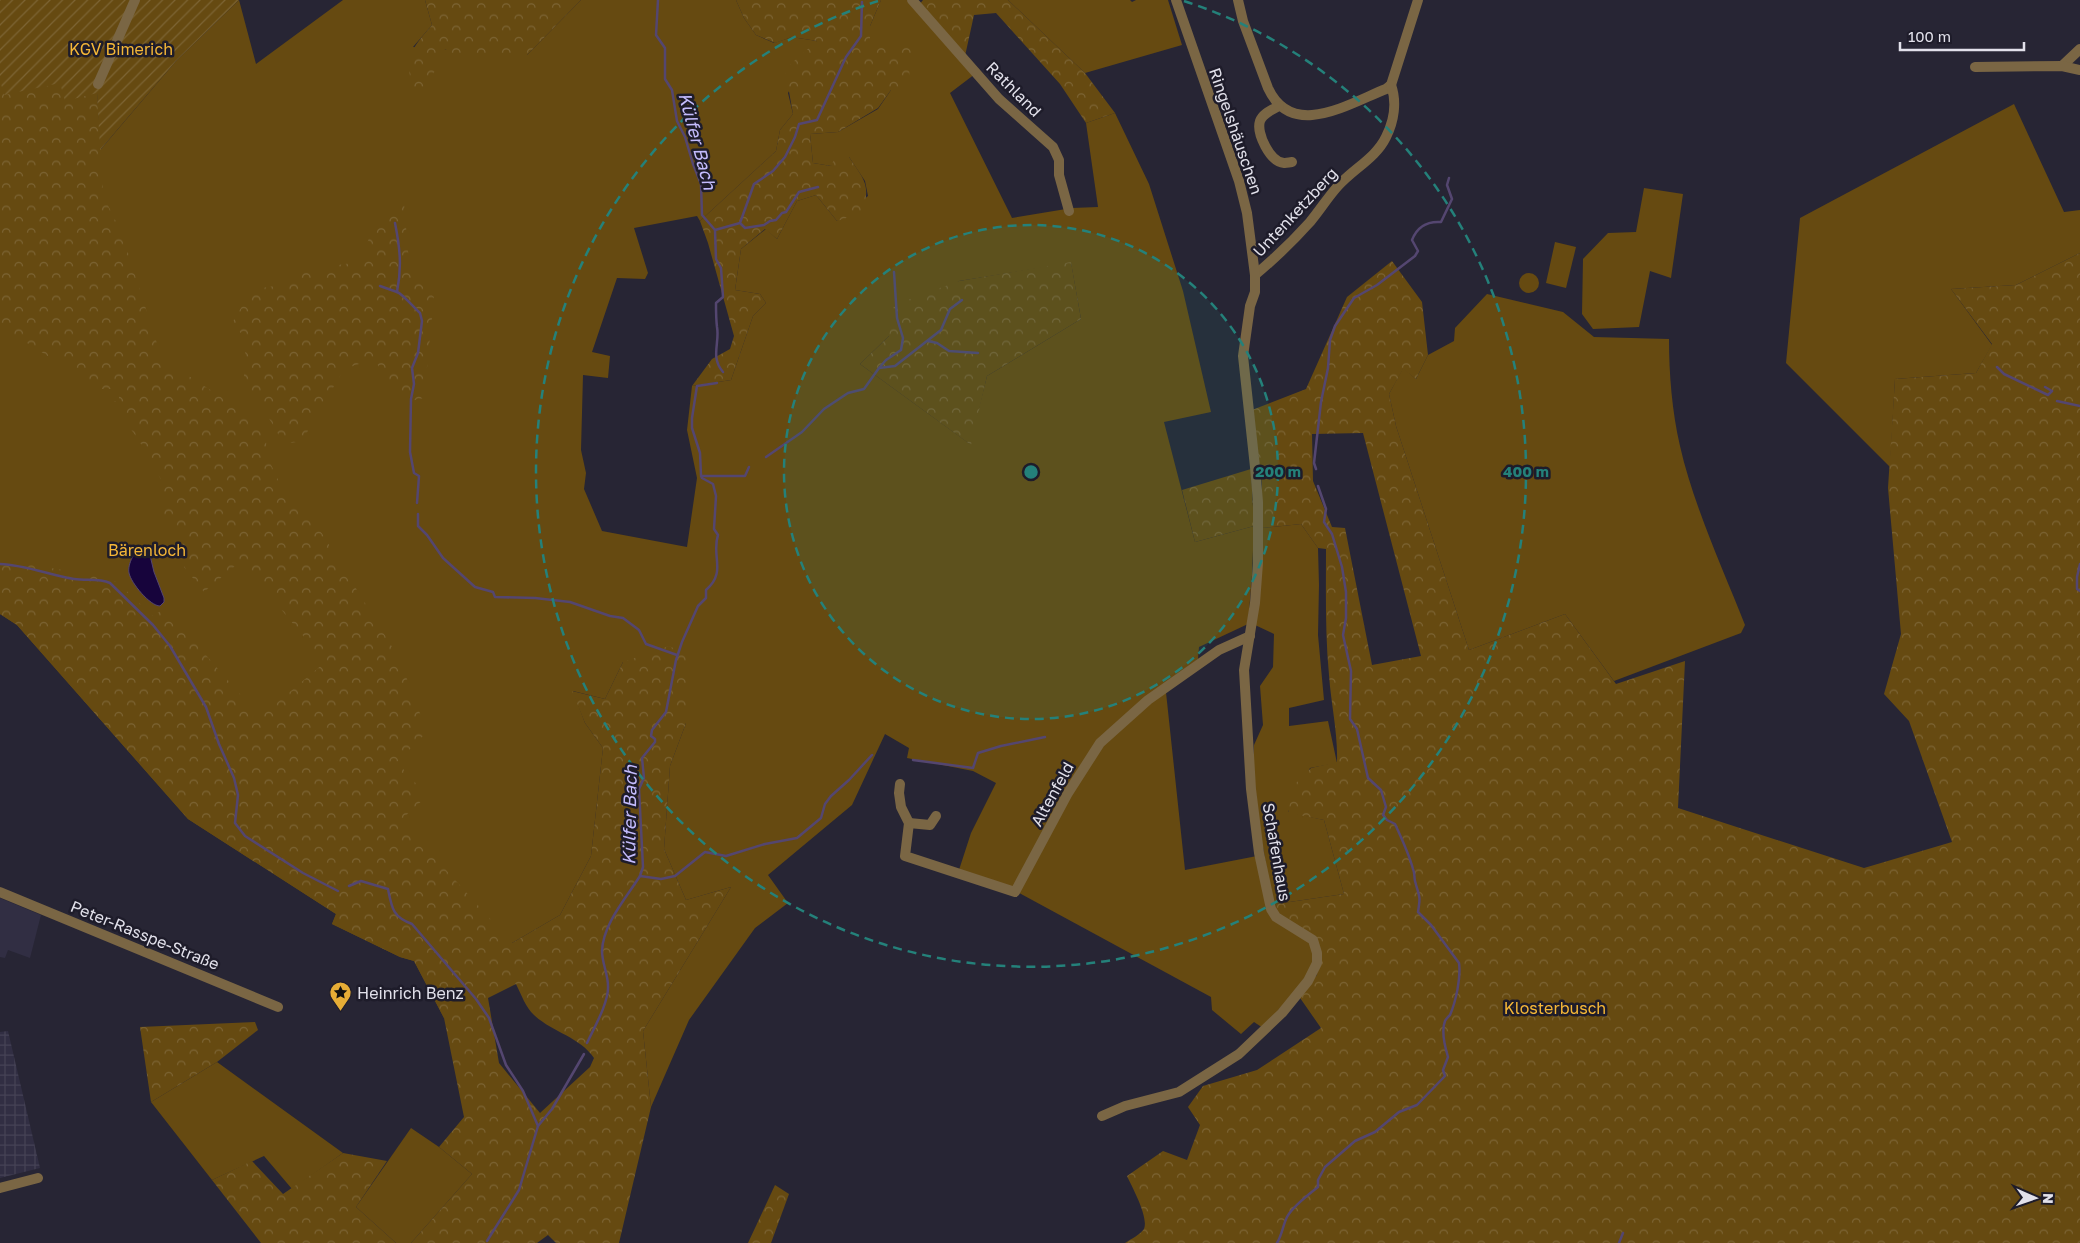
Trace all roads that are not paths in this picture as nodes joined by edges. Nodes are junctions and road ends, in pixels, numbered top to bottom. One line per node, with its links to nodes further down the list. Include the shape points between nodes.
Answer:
1 (135, 0): 10 (street)
2 (912, 0): 14 (street, Rathland, via 999,99 1053,147 1059,160 1059,175)
3 (1176, 0): 15 (street, Ringelshäuschen, via 1239,181 1247,212)
4 (1238, 0): 12 (street, via 1268,88)
5 (1418, 0): 11 (street)
6 (2080, 49): 7 (street)
7 (2062, 66): 8 (street); 9 (street)
8 (1975, 67)
9 (2080, 70)
10 (98, 84)
11 (1391, 85): 12 (street, via 1317,115 1289,113); 15 (street, Untenketzberg, via 1394,101 1391,127 1385,139 1338,186 1272,261)
12 (1279, 106): 13 (street, via 1264,115 1260,130 1266,149 1272,156 1285,164)
13 (1292, 162)
14 (1069, 211)
15 (1255, 275): 16 (street, Untenketzberg, via 1242,356 1258,502)
16 (1255, 603): 17 (street, Schafenhaus)
17 (1250, 636): 20 (street, Altenfeld, via 1219,650 1148,700 1100,743 1068,793 1015,892 905,856); 23 (street, Schafenhaus, via 1244,670 1250,779 1269,904 1276,917 1313,940 1317,962 1308,981 1282,1013 1239,1054 1179,1092 1124,1106)
18 (900, 784): 20 (street, Altenfeld, via 903,812)
19 (936, 816): 20 (street, via 930,825)
20 (909, 823)
21 (0, 892): 22 (street, Peter-Rasspe-Straße)
22 (278, 1006)
23 (1102, 1116)
24 (38, 1178): 25 (street)
25 (0, 1188)

